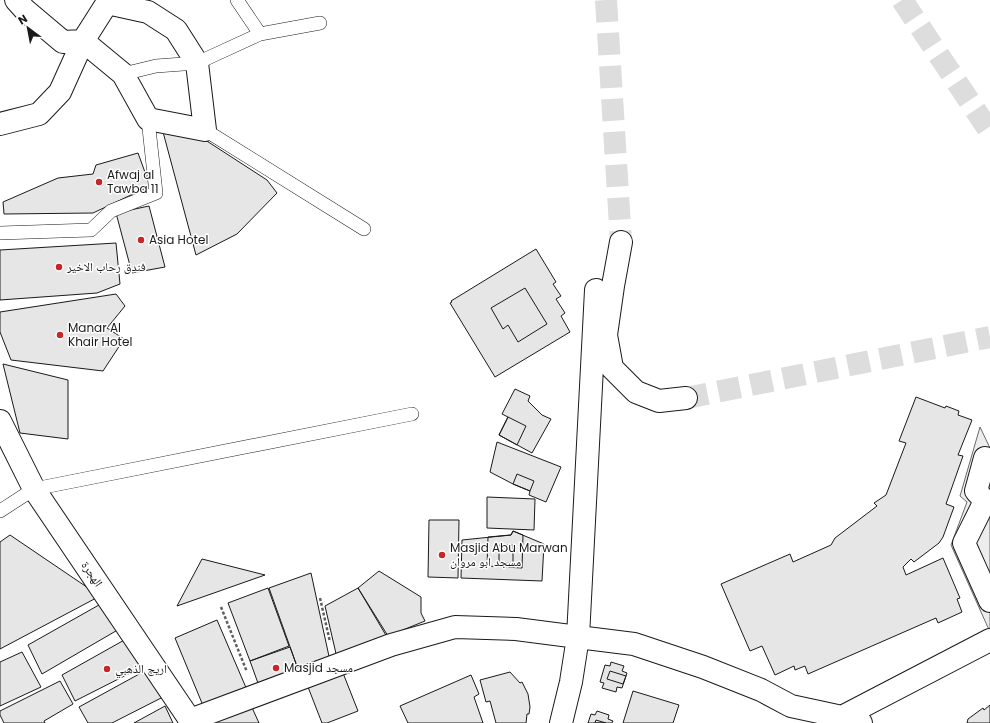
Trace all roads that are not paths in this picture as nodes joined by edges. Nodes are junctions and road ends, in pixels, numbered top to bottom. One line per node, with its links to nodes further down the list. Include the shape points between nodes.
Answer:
1 (16, 0): 6 (street, via 64,42)
2 (238, 0): 5 (lane)
3 (108, 2): 6 (street); 7 (street, via 148,12 176,30)
4 (320, 23): 5 (lane)
5 (260, 34): 7 (lane)
6 (83, 41): 8 (street); 10 (street, via 60,92 38,114)
7 (197, 63): 8 (lane, via 156,66); 11 (street)
8 (123, 74): 9 (street)
9 (148, 119): 11 (street); 13 (lane, via 156,193 111,211 91,230)
10 (0, 124)
11 (205, 130): 12 (lane)
12 (364, 229)
13 (0, 233)
14 (621, 242): 16 (street, via 606,335 612,368 636,392 653,399 659,401)
15 (596, 290): 23 (street)
16 (686, 398)
17 (412, 414): 20 (lane)
18 (0, 421): 20 (street, الهجرة)
19 (990, 468): 22 (street, via 985,458 976,491 985,501 964,543)
20 (34, 489): 21 (lane); 27 (street, الهجرة)
21 (0, 511)
22 (990, 600)
23 (578, 636): 25 (street, via 634,644 703,667 760,690); 27 (street, via 516,629 454,627 391,645); 28 (street)
24 (990, 640): 26 (street)
25 (789, 714): 26 (street)
26 (852, 720)
27 (191, 721)
28 (561, 723)

